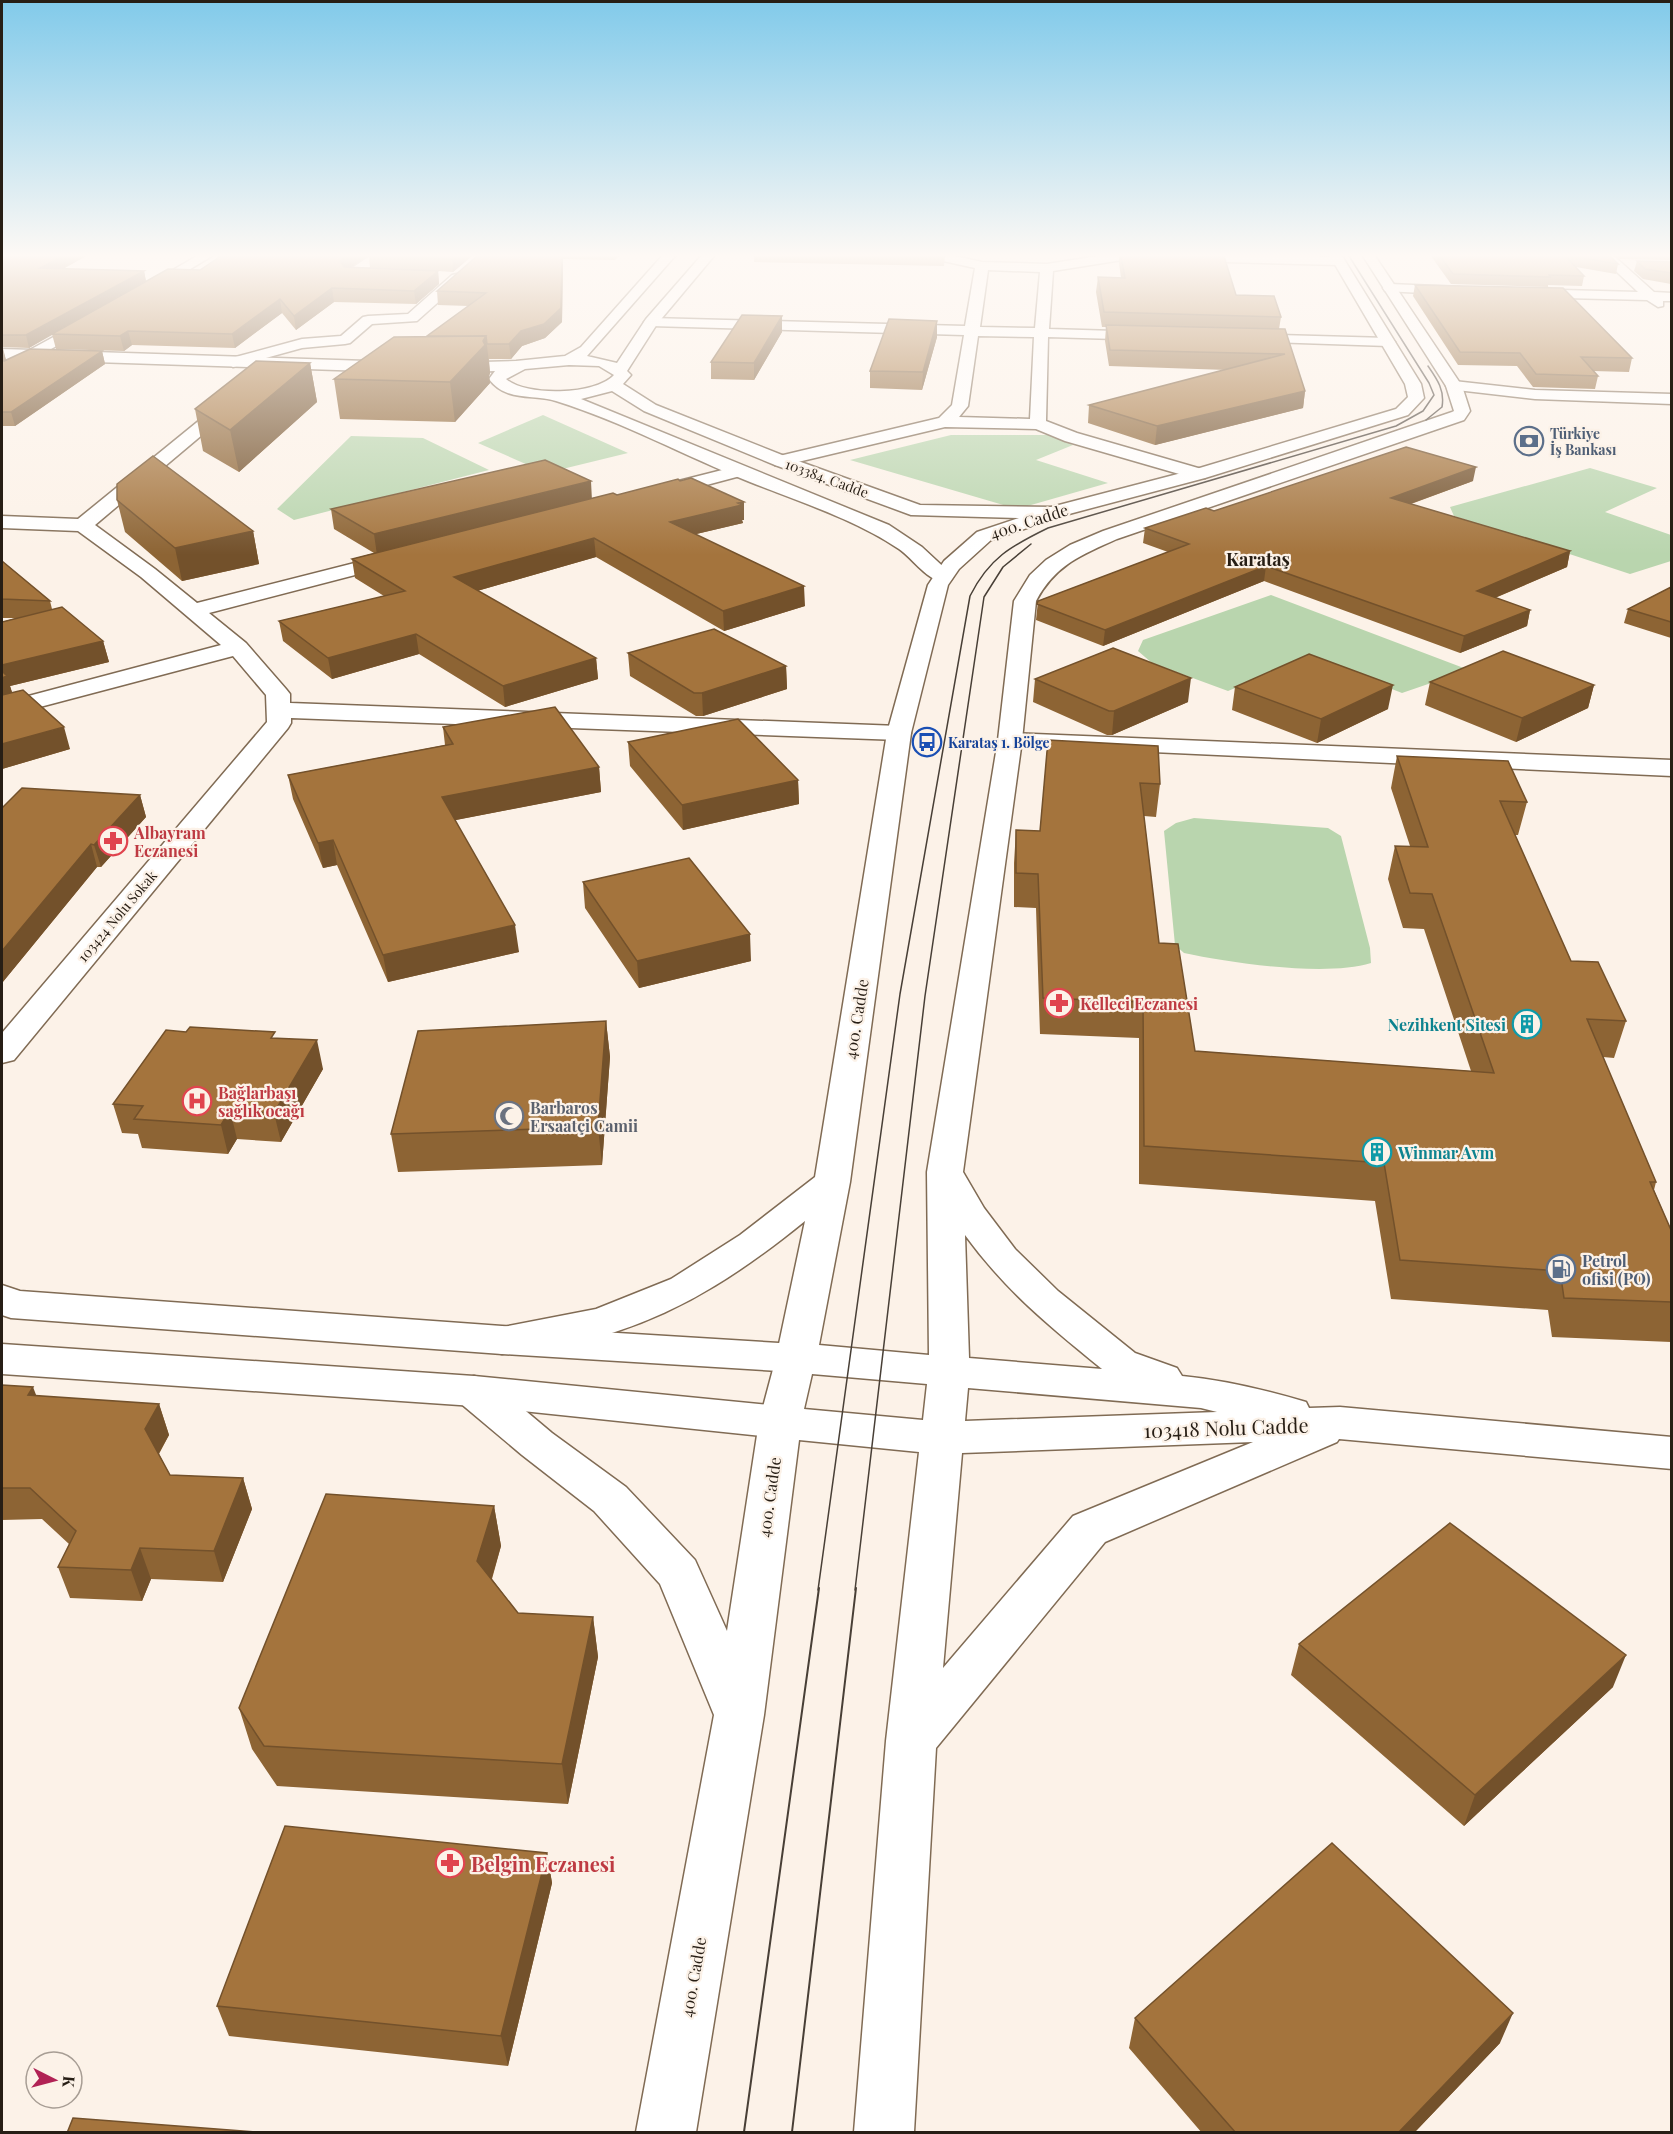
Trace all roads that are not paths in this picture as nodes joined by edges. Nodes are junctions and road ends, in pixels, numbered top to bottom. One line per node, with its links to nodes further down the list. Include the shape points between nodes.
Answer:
1 (29, 356): 12 (street)
2 (48, 356): 11 (street)
3 (256, 356): 11 (street)
4 (576, 356): 10 (street)
5 (630, 356): 16 (street)
6 (967, 356): 26 (street, via 960,406)
7 (1040, 356): 27 (street)
8 (1396, 356): 30 (street, 400. Cadde, via 1413,384 1416,398 1402,412)
9 (1435, 356): 23 (street)
10 (568, 360): 13 (street, 103384. Cadde); 16 (street, 103384. Cadde, via 600,363)
11 (233, 362): 14 (street)
12 (4, 363): 17 (street)
13 (519, 366): 15 (street, 103384. Cadde); 20 (street, via 497,380)
14 (407, 367)
15 (430, 368)
16 (617, 377): 21 (street, via 588,392); 28 (street, 103384. Cadde, via 650,408)
17 (364, 382)
18 (250, 385): 35 (street)
19 (483, 387): 20 (street)
20 (507, 389): 21 (street)
21 (552, 395): 29 (street, via 588,406)
22 (1671, 399): 23 (street, via 1500,393)
23 (1466, 402): 44 (street, via 1458,416 1110,535 1053,564 1037,579 1025,601)
24 (1504, 409): 25 (street)
25 (1671, 410)
26 (945, 422): 27 (street); 28 (street)
27 (1038, 424): 30 (street)
28 (781, 461): 32 (street, 103384. Cadde)
29 (738, 471): 31 (street); 36 (street)
30 (1199, 474): 33 (street, 400. Cadde)
31 (634, 498)
32 (918, 511): 33 (street, 103384. Cadde); 36 (street, via 934,517 937,526 922,531)
33 (1053, 513): 38 (street, 400. Cadde, via 984,536)
34 (2, 522): 35 (street)
35 (83, 525): 39 (street)
36 (882, 529): 38 (street, via 915,551)
37 (414, 554): 39 (street)
38 (943, 577): 43 (street, 400. Cadde, via 935,593)
39 (193, 611): 40 (street)
40 (238, 648): 41 (street, via 278,694); 42 (street)
41 (279, 710): 43 (street); 46 (street, 103424 Nolu Sokak, via 279,723)
42 (2, 711)
43 (899, 733): 48 (street, 400. Cadde)
44 (1010, 740): 45 (street); 47 (street)
45 (1671, 768)
46 (2, 1053)
47 (945, 1172): 53 (street); 55 (street, via 969,1214 1002,1258 1044,1301 1121,1363)
48 (832, 1182): 50 (street, via 753,1244 685,1288 603,1322); 51 (street, 400. Cadde)
49 (2, 1298): 50 (street, via 12,1304)
50 (502, 1340): 51 (street)
51 (796, 1358): 53 (street); 56 (street, 400. Cadde)
52 (2, 1359): 54 (street, 103418 Nolu Cadde)
53 (949, 1371): 55 (street); 58 (street)
54 (474, 1391): 56 (street, 103418 Nolu Cadde); 60 (street, via 610,1499 679,1573)
55 (1201, 1393): 57 (street)
56 (780, 1422): 58 (street, 103418 Nolu Cadde); 60 (street, 400. Cadde)
57 (1340, 1423): 58 (street, 103418 Nolu Cadde); 59 (street, 103418 Nolu Cadde); 61 (street, via 1089,1529)
58 (943, 1438): 61 (street)
59 (1671, 1453)
60 (739, 1715): 62 (street, 400. Cadde)
61 (911, 1741): 63 (street)
62 (666, 2133)
63 (884, 2133)

